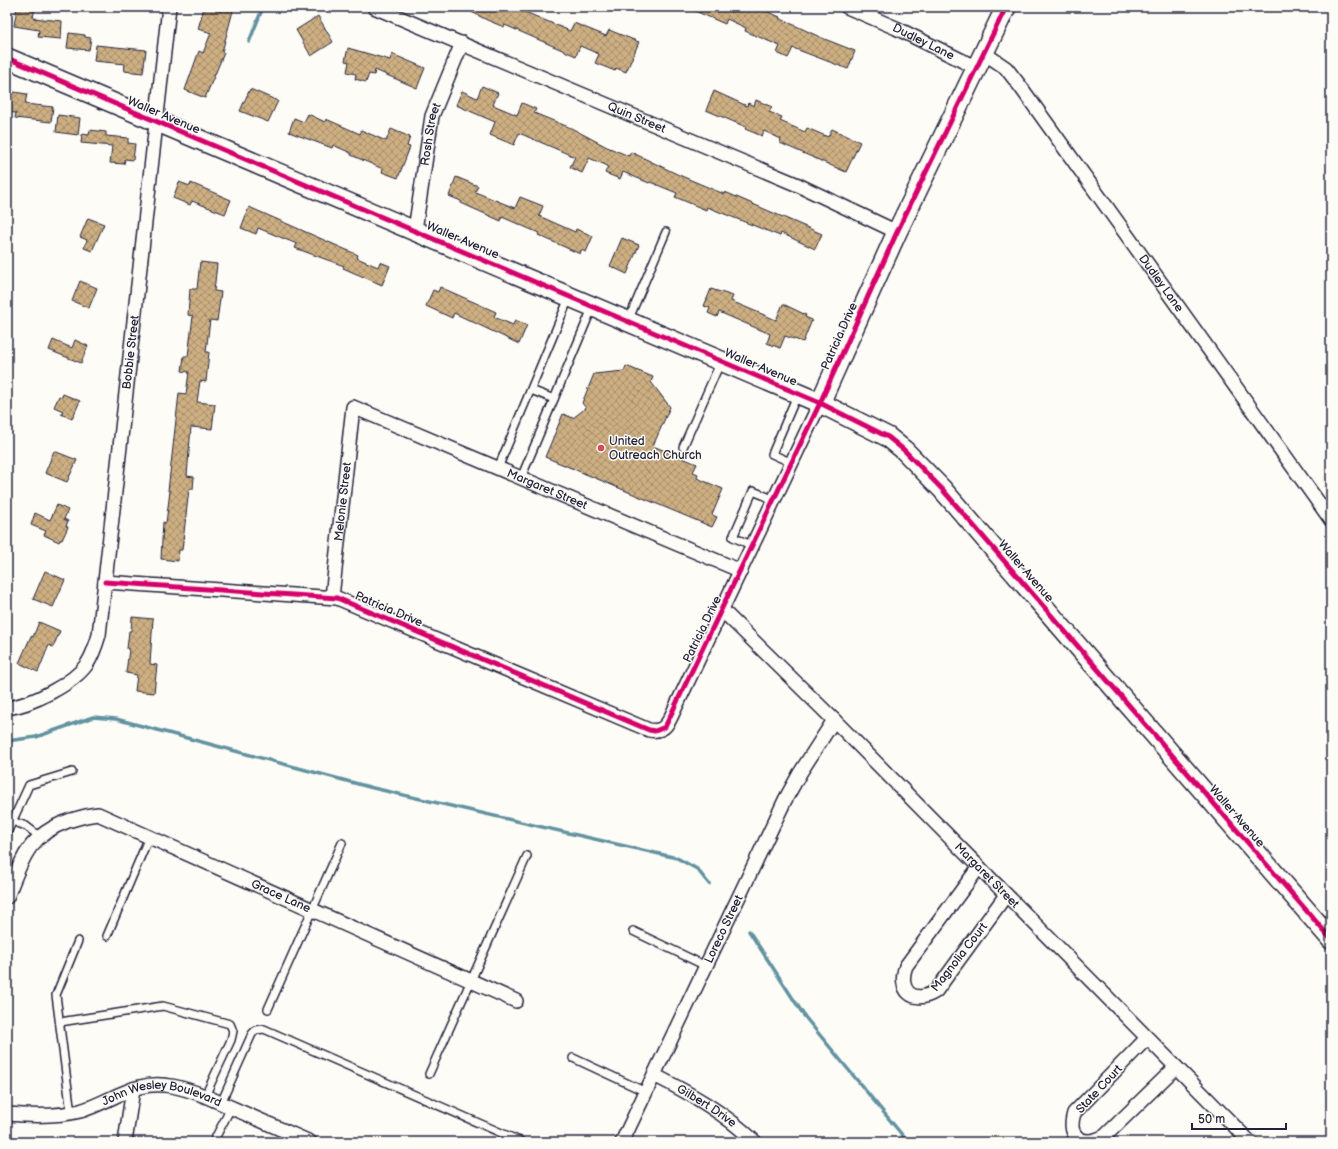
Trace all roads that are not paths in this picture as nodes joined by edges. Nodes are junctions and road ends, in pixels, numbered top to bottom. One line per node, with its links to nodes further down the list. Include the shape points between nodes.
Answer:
1 (169, 7): 8 (street, Bobbie Street)
2 (374, 7): 5 (street, Quin Street)
3 (847, 7): 7 (street, Dudley Lane)
4 (1006, 7): 7 (street, Patricia Drive)
5 (462, 43): 9 (street, Rosh Street, via 432,116); 11 (street, Quin Street, via 798,185)
6 (7, 58): 8 (street, Waller Avenue)
7 (981, 60): 11 (street, Patricia Drive); 26 (street, Dudley Lane, via 1006,68 1020,86)
8 (156, 122): 9 (street, Waller Avenue); 29 (street, Bobbie Street)
9 (415, 230): 12 (street, Waller Avenue)
10 (666, 232): 14 (lane)
11 (897, 232): 19 (street, Patricia Drive)
12 (570, 296): 13 (street, Waller Avenue); 16 (lane)
13 (593, 306): 14 (street, Waller Avenue); 18 (lane)
14 (628, 321): 15 (street, Waller Avenue)
15 (721, 361): 17 (street, Waller Avenue); 21 (lane)
16 (531, 390): 18 (lane); 23 (lane)
17 (798, 393): 19 (street, Waller Avenue); 22 (lane, via 772,454)
18 (554, 399): 24 (lane)
19 (820, 403): 22 (street, Patricia Drive); 47 (street, Waller Avenue, via 888,437 923,469)
20 (353, 407): 23 (street, Margaret Street); 30 (street, Melonie Street)
21 (683, 447)
22 (792, 463): 25 (street, Patricia Drive)
23 (498, 468): 24 (street, Margaret Street)
24 (521, 478): 28 (street, Margaret Street)
25 (774, 500): 27 (street, Patricia Drive); 27 (lane, via 753,491 733,537)
26 (1331, 520)
27 (753, 546): 28 (street, Patricia Drive)
28 (741, 571): 31 (street, Patricia Drive)
29 (105, 582): 30 (street, Patricia Drive); 32 (street, Bobbie Street, via 99,635 95,648 80,673 25,703)
30 (332, 597): 31 (street, Patricia Drive, via 655,731 668,723)
31 (722, 610): 33 (street, Margaret Street)
32 (7, 708)
33 (834, 720): 41 (street, Margaret Street); 49 (street, Loreco Street, via 785,800)
34 (72, 772): 35 (lane, via 29,785)
35 (12, 821): 36 (lane); 37 (lane)
36 (7, 833)
37 (42, 834): 38 (street, Grace Lane, via 87,815 98,814); 42 (street, via 30,845)
38 (149, 837): 44 (street, Grace Lane); 46 (lane)
39 (342, 843): 44 (lane)
40 (527, 856): 50 (lane)
41 (979, 867): 43 (street, Margaret Street); 43 (street, Magnolia Court, via 906,966 903,978 907,992 923,997 936,991)
42 (9, 889)
43 (1006, 895): 54 (street, Margaret Street)
44 (312, 910): 50 (street, Grace Lane); 52 (lane)
45 (634, 931): 49 (lane)
46 (107, 936)
47 (1331, 939)
48 (78, 941): 53 (lane, via 57,988)
49 (706, 966): 58 (street, Loreco Street)
50 (471, 981): 51 (street, Grace Lane); 57 (lane)
51 (516, 1001)
52 (268, 1009)
53 (60, 1022): 61 (lane, via 163,1006 230,1024 233,1031 231,1040); 63 (lane)
54 (1147, 1038): 56 (street, Margaret Street); 56 (street, State Court, via 1077,1110 1071,1126 1076,1137 1080,1140 1093,1141 1105,1136)
55 (573, 1058): 60 (lane)
56 (1176, 1067): 71 (street, Margaret Street)
57 (429, 1074)
58 (654, 1075): 60 (street, Loreco Street); 70 (street, Gilbert Drive, via 696,1097 740,1128)
59 (133, 1089): 61 (street, John Wesley Boulevard, via 164,1085); 63 (street, John Wesley Boulevard); 65 (street)
60 (646, 1092): 69 (street, Loreco Street)
61 (205, 1096): 62 (street, John Wesley Boulevard)
62 (226, 1105): 66 (lane); 67 (street, John Wesley Boulevard); 68 (lane, via 252,1034 256,1030 264,1029)
63 (71, 1113): 64 (street, John Wesley Boulevard)
64 (7, 1114)
65 (125, 1142)
66 (213, 1142)
67 (310, 1142)
68 (522, 1142)
69 (622, 1142)
70 (755, 1142)
71 (1250, 1142)

